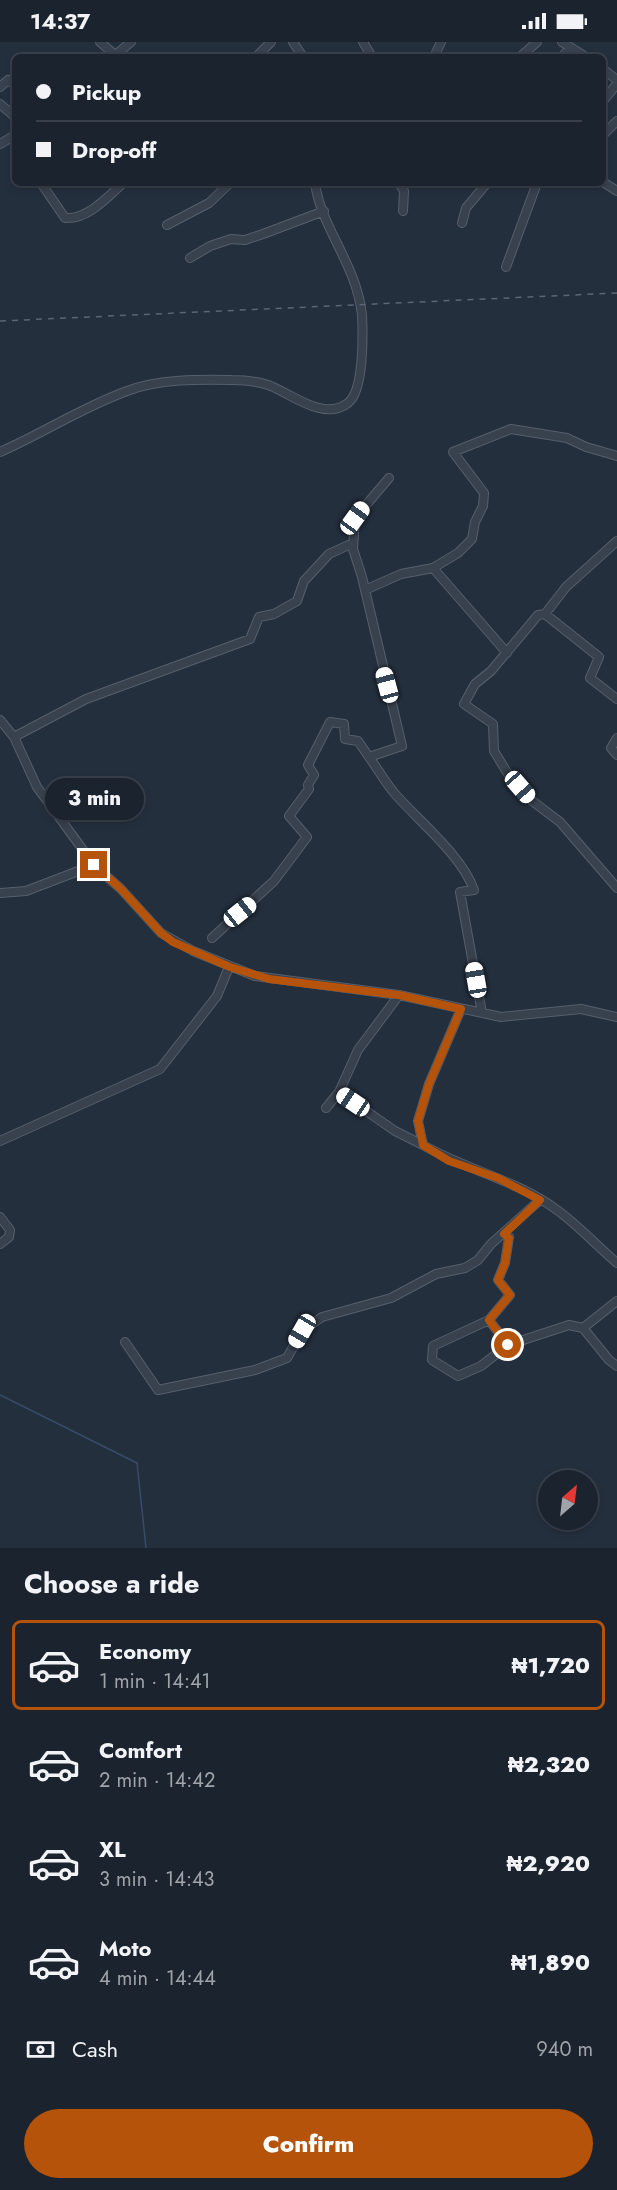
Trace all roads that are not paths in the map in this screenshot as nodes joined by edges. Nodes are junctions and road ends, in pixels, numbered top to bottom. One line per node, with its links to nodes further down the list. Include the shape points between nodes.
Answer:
1 (100, 42): 6 (street)
2 (131, 42): 7 (street)
3 (271, 42): 8 (street)
4 (537, 42): 9 (street)
5 (566, 44): 10 (street)
6 (112, 54)
7 (116, 54)
8 (259, 54)
9 (523, 54)
10 (581, 54)
11 (606, 72): 12 (street)
12 (617, 82): 15 (street)
13 (12, 83): 14 (street, via 8,80)
14 (0, 87)
15 (606, 97)
16 (0, 104): 17 (street)
17 (12, 114)
18 (617, 122): 19 (street)
19 (606, 132)
20 (43, 186): 21 (street, via 64,218 71,219 99,206)
21 (120, 186)
22 (227, 186): 30 (street, via 209,203)
23 (316, 186): 27 (street)
24 (401, 186): 28 (street)
25 (484, 186): 29 (street, via 466,208)
26 (536, 186): 32 (street)
27 (324, 211): 31 (street, via 244,240 231,239 210,246); 33 (street, via 356,282 361,304 360,374 349,403 331,410 317,407 258,382 153,385 118,394)
28 (403, 211)
29 (462, 223)
30 (167, 225)
31 (190, 258)
32 (506, 267)
33 (0, 452)
34 (617, 456): 38 (street, via 567,438 511,429 453,452 484,493 483,506 472,539)
35 (389, 478): 37 (street, via 355,518)
36 (617, 541): 40 (street, via 566,587)
37 (353, 543): 39 (street); 44 (street, via 329,554 304,581 297,601 274,614 259,617 250,639 86,699)
38 (433, 568): 39 (street, via 400,574); 41 (street)
39 (365, 590): 47 (street, via 402,746)
40 (545, 614): 41 (street, via 538,615); 42 (street, via 599,657 590,678)
41 (507, 652): 49 (street, via 475,684 464,704 493,724 494,751 508,774 531,800 560,822)
42 (617, 699)
43 (0, 720): 44 (street)
44 (14, 737): 48 (street, via 37,787)
45 (617, 738): 46 (street, via 611,748)
46 (617, 756)
47 (369, 757): 51 (street, via 358,741 345,739 344,724 330,722 308,765 314,775 309,789 289,816 307,837 274,881); 55 (street, via 395,794 425,822 468,873 474,890 460,892)
48 (94, 865): 50 (street, via 26,891); 52 (street, via 173,942)
49 (617, 888)
50 (0, 893)
51 (212, 938)
52 (230, 967): 53 (street, via 269,979); 59 (street, via 217,996 160,1069)
53 (399, 995): 54 (street); 57 (street, via 358,1050)
54 (461, 1009): 55 (street); 60 (street, via 418,1121)
55 (482, 1013): 56 (street, via 501,1017 581,1009)
56 (617, 1017)
57 (339, 1092): 58 (street); 60 (street, via 395,1131)
58 (326, 1108)
59 (0, 1141)
60 (423, 1145): 61 (street, via 449,1161 498,1178)
61 (540, 1200): 63 (street); 65 (street)
62 (0, 1217): 64 (street, via 10,1230 9,1237)
63 (504, 1234): 67 (street, via 509,1238 498,1280 510,1295); 69 (street, via 465,1268 436,1274 391,1298 322,1317 302,1331 287,1358 255,1370 158,1390)
64 (0, 1244)
65 (617, 1263)
66 (617, 1301): 68 (street)
67 (489, 1320): 70 (street); 70 (street, via 433,1346 432,1360 458,1376 481,1366)
68 (583, 1328): 70 (street, via 569,1325); 71 (street)
69 (125, 1342)
70 (508, 1345)
71 (617, 1366)

